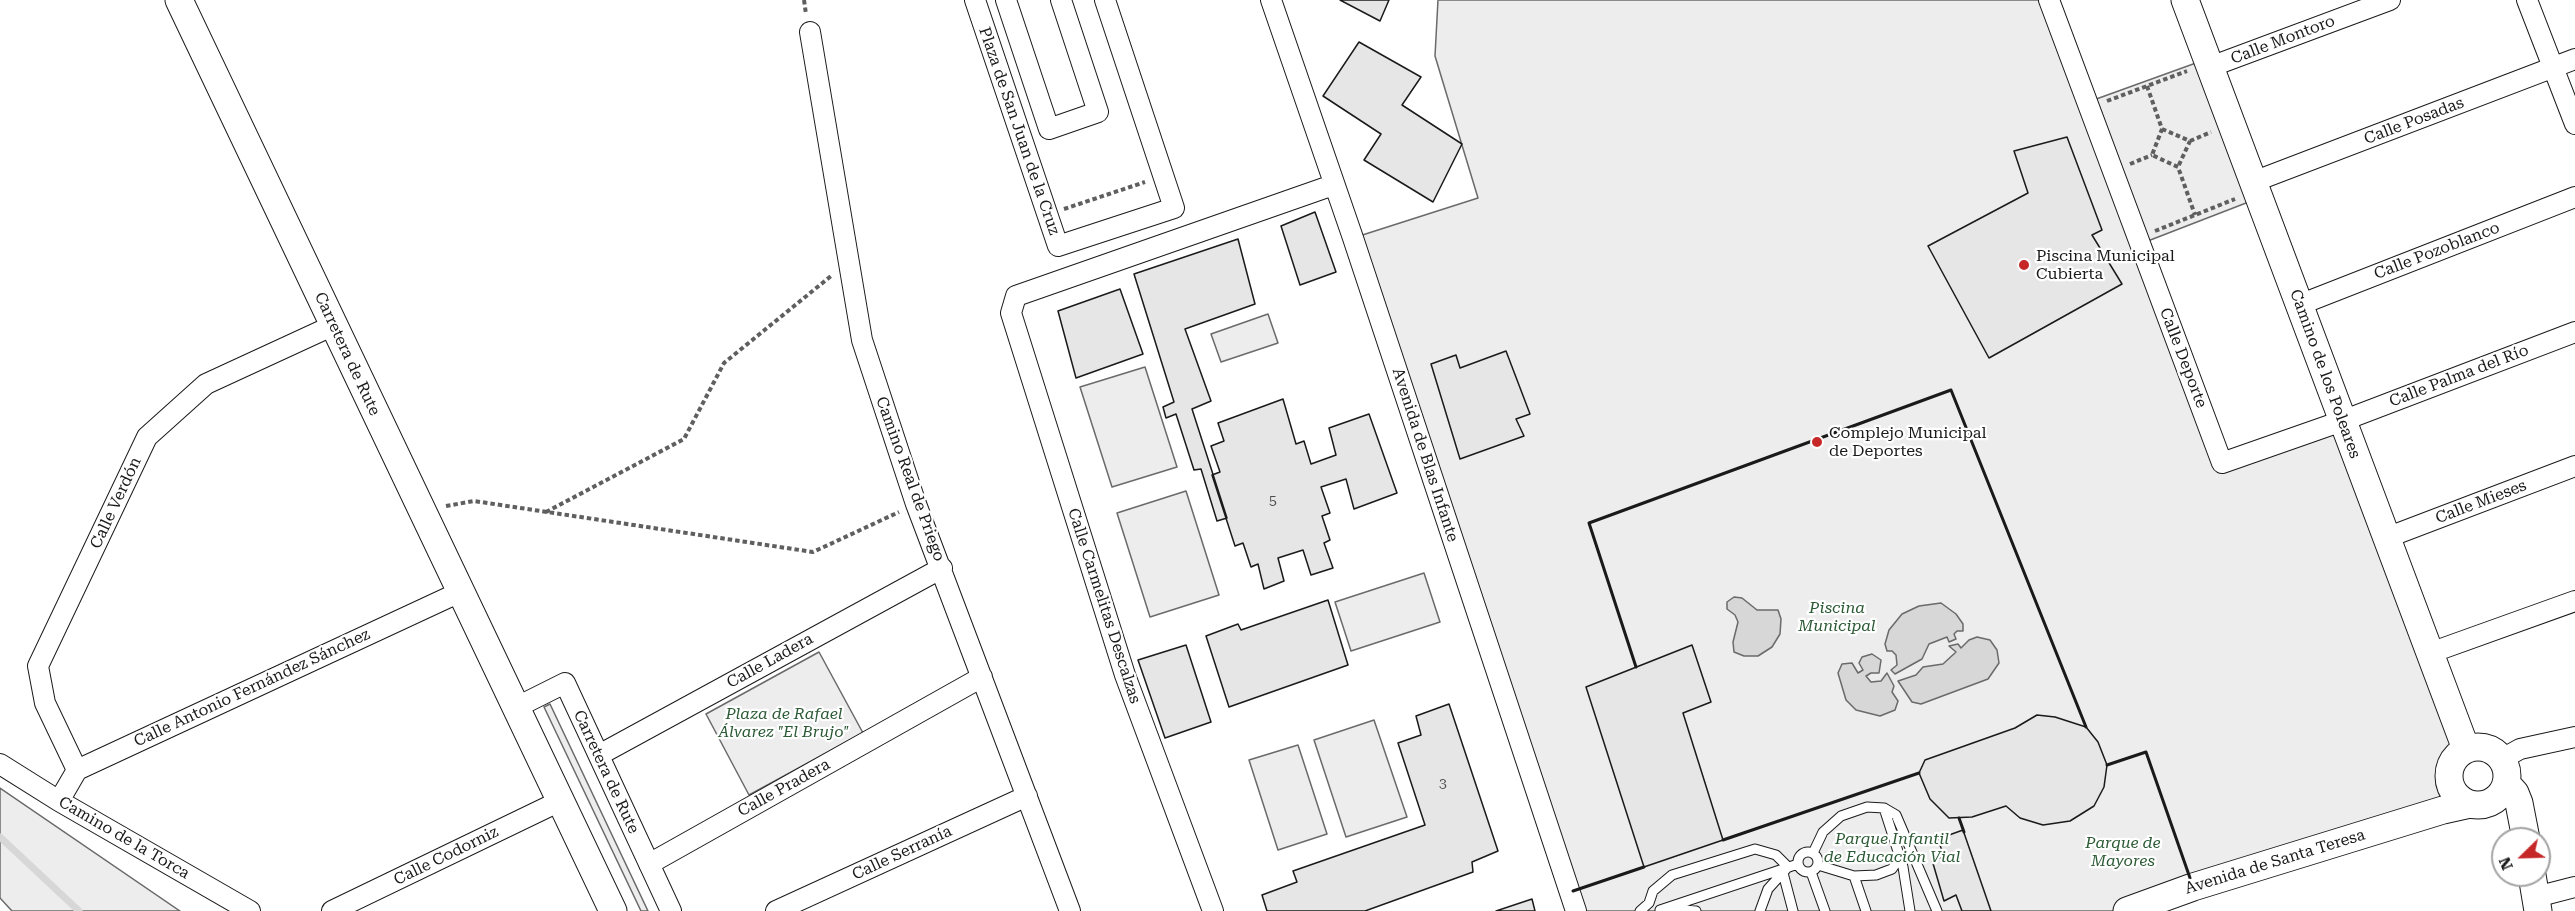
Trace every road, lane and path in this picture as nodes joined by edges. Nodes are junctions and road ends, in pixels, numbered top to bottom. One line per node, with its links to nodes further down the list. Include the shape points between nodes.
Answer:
1 (179, 0): 27 (street, Carretera de Rute)
2 (975, 0): 5 (street, Plaza de San Juan de la Cruz, via 1059,246 1174,208)
3 (1006, 0): 4 (street, Plaza de San Juan de la Cruz, via 1049,129 1098,112)
4 (1060, 0)
5 (1105, 0)
6 (1270, 0): 20 (street, Avenida de Blas Infante)
7 (2049, 0): 16 (street, Calle Deporte)
8 (2185, 0): 13 (street, Camino de los Poleares)
9 (2390, 0): 13 (street, Calle Montoro)
10 (2527, 0): 14 (street)
11 (810, 32): 25 (street, Camino Real de Priego)
12 (2575, 60): 14 (street, Calle Posadas)
13 (2209, 65): 15 (path); 21 (street, Camino de los Poleares)
14 (2554, 68): 17 (street); 21 (street, Calle Posadas)
15 (2147, 86): 16 (path); 18 (path)
16 (2089, 108): 24 (street, Calle Deporte)
17 (2575, 124)
18 (2162, 129): 19 (path, via 2152,155); 19 (path, via 2190,141)
19 (2178, 167): 23 (path)
20 (1333, 185): 69 (street, Calle Carmelitas Descalzas, via 1016,297 1011,313 1122,665); 70 (street, Avenida de Blas Infante)
21 (2255, 187): 23 (path); 26 (street, Camino de los Poleares)
22 (2575, 197): 26 (street, Calle Pozoblanco)
23 (2195, 215): 24 (path)
24 (2138, 238): 29 (street, Calle Deporte, via 2222,463)
25 (849, 261): 31 (street, Camino Real de Priego, via 862,340); 33 (path, via 724,363 684,439)
26 (2299, 305): 29 (street, Camino de los Poleares)
27 (334, 325): 32 (street, Carretera de Rute); 45 (street, Calle Verdón, via 206,384 147,437 38,666 45,703)
28 (2575, 332): 29 (street, Calle Palma del Río)
29 (2342, 421): 34 (street, Camino de los Poleares)
30 (2575, 466): 34 (street, Calle Mieses)
31 (916, 504): 33 (path, via 813,552); 35 (street, Camino Real de Priego)
32 (421, 510): 33 (path, via 474,501); 36 (street, Carretera de Rute)
33 (546, 512)
34 (2386, 538): 38 (street, Camino de los Poleares)
35 (942, 568): 39 (street, Camino Real de Priego); 43 (street, Calle Ladera)
36 (460, 592): 40 (street, Carretera de Rute); 45 (street, Calle Antonio Fernández Sánchez)
37 (2575, 601): 38 (street)
38 (2430, 654): 42 (street, Camino de los Poleares)
39 (982, 677): 48 (street, Camino Real de Priego); 56 (street, Calle Pradera)
40 (515, 708): 43 (street, Carretera de Rute, via 566,683); 50 (street, Carretera de Rute)
41 (2575, 737): 47 (street, via 2520,749)
42 (2466, 748): 46 (street, via 2452,763); 47 (street, via 2486,747)
43 (599, 755): 56 (street, Carretera de Rute)
44 (0, 764): 49 (street, Camino de la Torca)
45 (77, 770): 49 (street)
46 (2451, 786): 47 (street, via 2458,796); 52 (street)
47 (2493, 786): 52 (street, Avenida de Santa Teresa); 53 (street)
48 (1027, 796): 67 (street, Calle Serranía); 68 (street, Camino Real de Priego)
49 (59, 801): 63 (street, Camino de la Torca)
50 (560, 801): 64 (street, Calle Codorniz); 65 (street, Carretera de Rute)
51 (1884, 808): 54 (lane, via 1867,807 1841,816 1823,832); 55 (lane); 79 (lane, via 1896,815)
52 (2424, 817): 80 (street, Avenida de Santa Teresa, via 2193,886)
53 (2519, 827)
54 (1813, 853): 57 (lane, via 1801,855); 58 (lane, via 1817,858)
55 (1900, 857): 59 (lane, via 1892,869 1876,875); 78 (lane)
56 (649, 864): 66 (street, Carretera de Rute)
57 (1790, 868): 58 (lane, via 1804,872); 62 (lane, via 1776,855 1755,849 1672,875 1653,891); 72 (lane); 74 (lane, via 1768,889); 75 (lane)
58 (1814, 868): 59 (lane); 76 (lane)
59 (1854, 876): 77 (lane)
60 (2575, 887): 61 (street)
61 (2535, 894)
62 (1649, 903): 71 (lane); 72 (lane)
63 (250, 911)
64 (333, 911)
65 (613, 911)
66 (671, 911)
67 (776, 911)
68 (1070, 911)
69 (1213, 911)
70 (1576, 911)
71 (1640, 911)
72 (1660, 911): 73 (lane)
73 (1696, 911)
74 (1760, 911)
75 (1793, 911)
76 (1825, 911)
77 (1866, 911)
78 (1910, 911)
79 (1937, 911)
80 (2127, 911)

